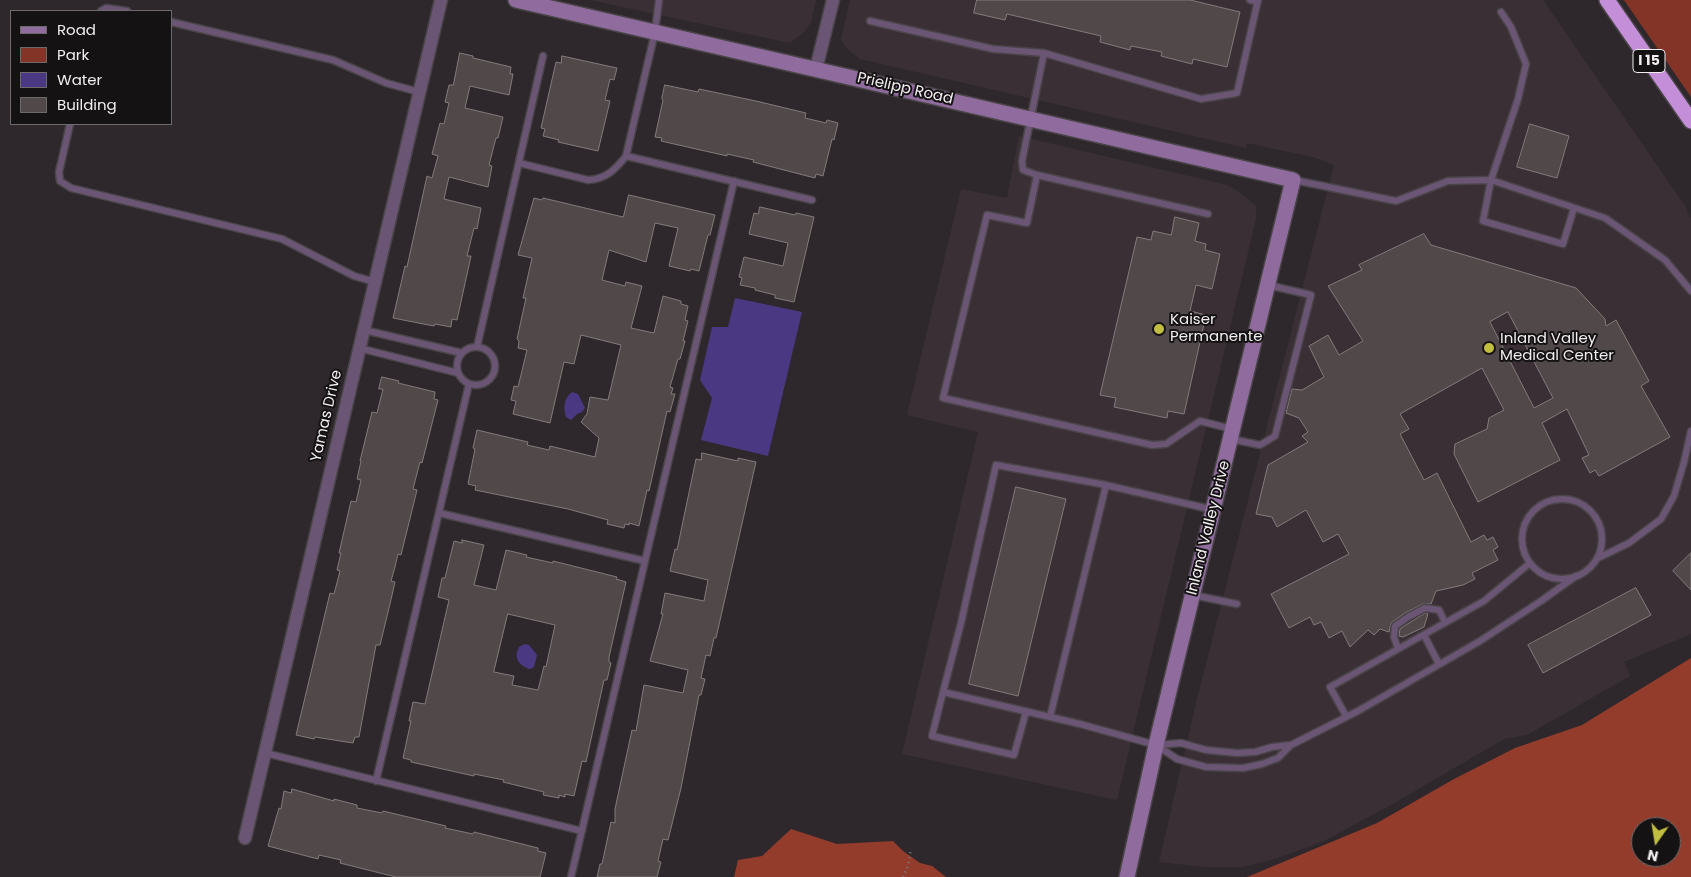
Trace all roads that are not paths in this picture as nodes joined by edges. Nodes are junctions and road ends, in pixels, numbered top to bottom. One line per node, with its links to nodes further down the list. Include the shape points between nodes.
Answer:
1 (441, 0): 17 (street, Yamas Drive)
2 (516, 0): 13 (street, Prielipp Road)
3 (659, 0): 13 (lane)
4 (833, 0): 16 (street)
5 (1250, 0): 7 (lane)
6 (1607, 0): 19 (highway, I 15)
7 (1258, 1): 14 (lane, via 1237,93 1201,98)
8 (103, 10): 9 (lane)
9 (120, 10)
10 (1501, 12): 25 (lane, via 1526,64)
11 (870, 21): 14 (lane, via 992,50)
12 (172, 22): 17 (lane, via 333,60 386,83)
13 (656, 32): 16 (street, Prielipp Road); 21 (lane)
14 (1044, 53): 18 (lane)
15 (544, 56): 22 (lane)
16 (816, 68): 18 (street, Prielipp Road)
17 (419, 92): 30 (street, Yamas Drive)
18 (1029, 118): 23 (lane, via 1023,170); 24 (street, Prielipp Road)
19 (1691, 121)
20 (70, 125): 30 (lane, via 59,172 60,181 71,188 282,239 354,276)
21 (626, 156): 22 (lane, via 612,173 588,180); 26 (lane)
22 (519, 163): 34 (lane)
23 (1038, 175): 29 (lane); 40 (lane, via 1027,223 987,215 943,398 1152,446 1166,444 1200,421)
24 (1293, 180): 25 (lane, via 1396,201 1448,181); 31 (street, Inland Valley Drive)
25 (1491, 180): 28 (lane); 28 (lane, via 1483,221 1562,244)
26 (734, 181): 27 (lane); 45 (lane)
27 (812, 200)
28 (1574, 208): 32 (lane, via 1605,218 1632,236 1665,260)
29 (1208, 214)
30 (375, 282): 33 (street, Yamas Drive)
31 (1268, 285): 40 (street, Inland Valley Drive); 40 (lane, via 1311,295 1275,436 1260,445)
32 (1691, 291)
33 (364, 330): 35 (street, Yamas Drive); 36 (lane)
34 (477, 347): 36 (lane); 38 (lane, via 488,351 495,362 495,369 484,384)
35 (359, 348): 37 (lane); 60 (street, Yamas Drive)
36 (462, 352): 37 (lane, via 457,361)
37 (458, 373): 38 (lane)
38 (469, 384): 43 (lane)
39 (1691, 431): 44 (lane, via 1674,496 1661,519 1629,543)
40 (1232, 434): 42 (street, Inland Valley Drive)
41 (1106, 486): 42 (lane); 54 (lane, via 996,465); 57 (lane)
42 (1214, 510): 48 (street, Inland Valley Drive)
43 (439, 513): 45 (lane); 61 (lane)
44 (1598, 558): 46 (lane, via 1602,545 1598,520 1579,502 1559,499 1541,505 1525,525 1522,538); 47 (lane)
45 (645, 561): 62 (lane)
46 (1530, 563): 47 (lane, via 1551,577); 50 (lane, via 1484,601)
47 (1576, 576): 53 (lane, via 1515,619)
48 (1193, 595): 49 (lane); 58 (street, Inland Valley Drive)
49 (1237, 604)
50 (1446, 622): 51 (lane); 52 (lane, via 1439,610 1425,608 1408,617 1395,626)
51 (1424, 635): 52 (lane); 53 (lane)
52 (1398, 649): 56 (lane, via 1330,687)
53 (1439, 664): 56 (lane)
54 (943, 692): 55 (lane); 55 (lane, via 932,736 1014,755)
55 (1026, 712): 57 (lane)
56 (1346, 716): 59 (lane)
57 (1050, 717): 58 (lane)
58 (1156, 745): 59 (lane, via 1181,743 1237,753); 59 (lane, via 1177,759 1224,768 1262,764 1278,758); 65 (street, Inland Valley Drive)
59 (1291, 745)
60 (265, 753): 61 (lane); 63 (street, Yamas Drive)
61 (376, 780): 62 (lane)
62 (582, 831): 64 (lane)
63 (245, 838)
64 (571, 877)
65 (1127, 877)

